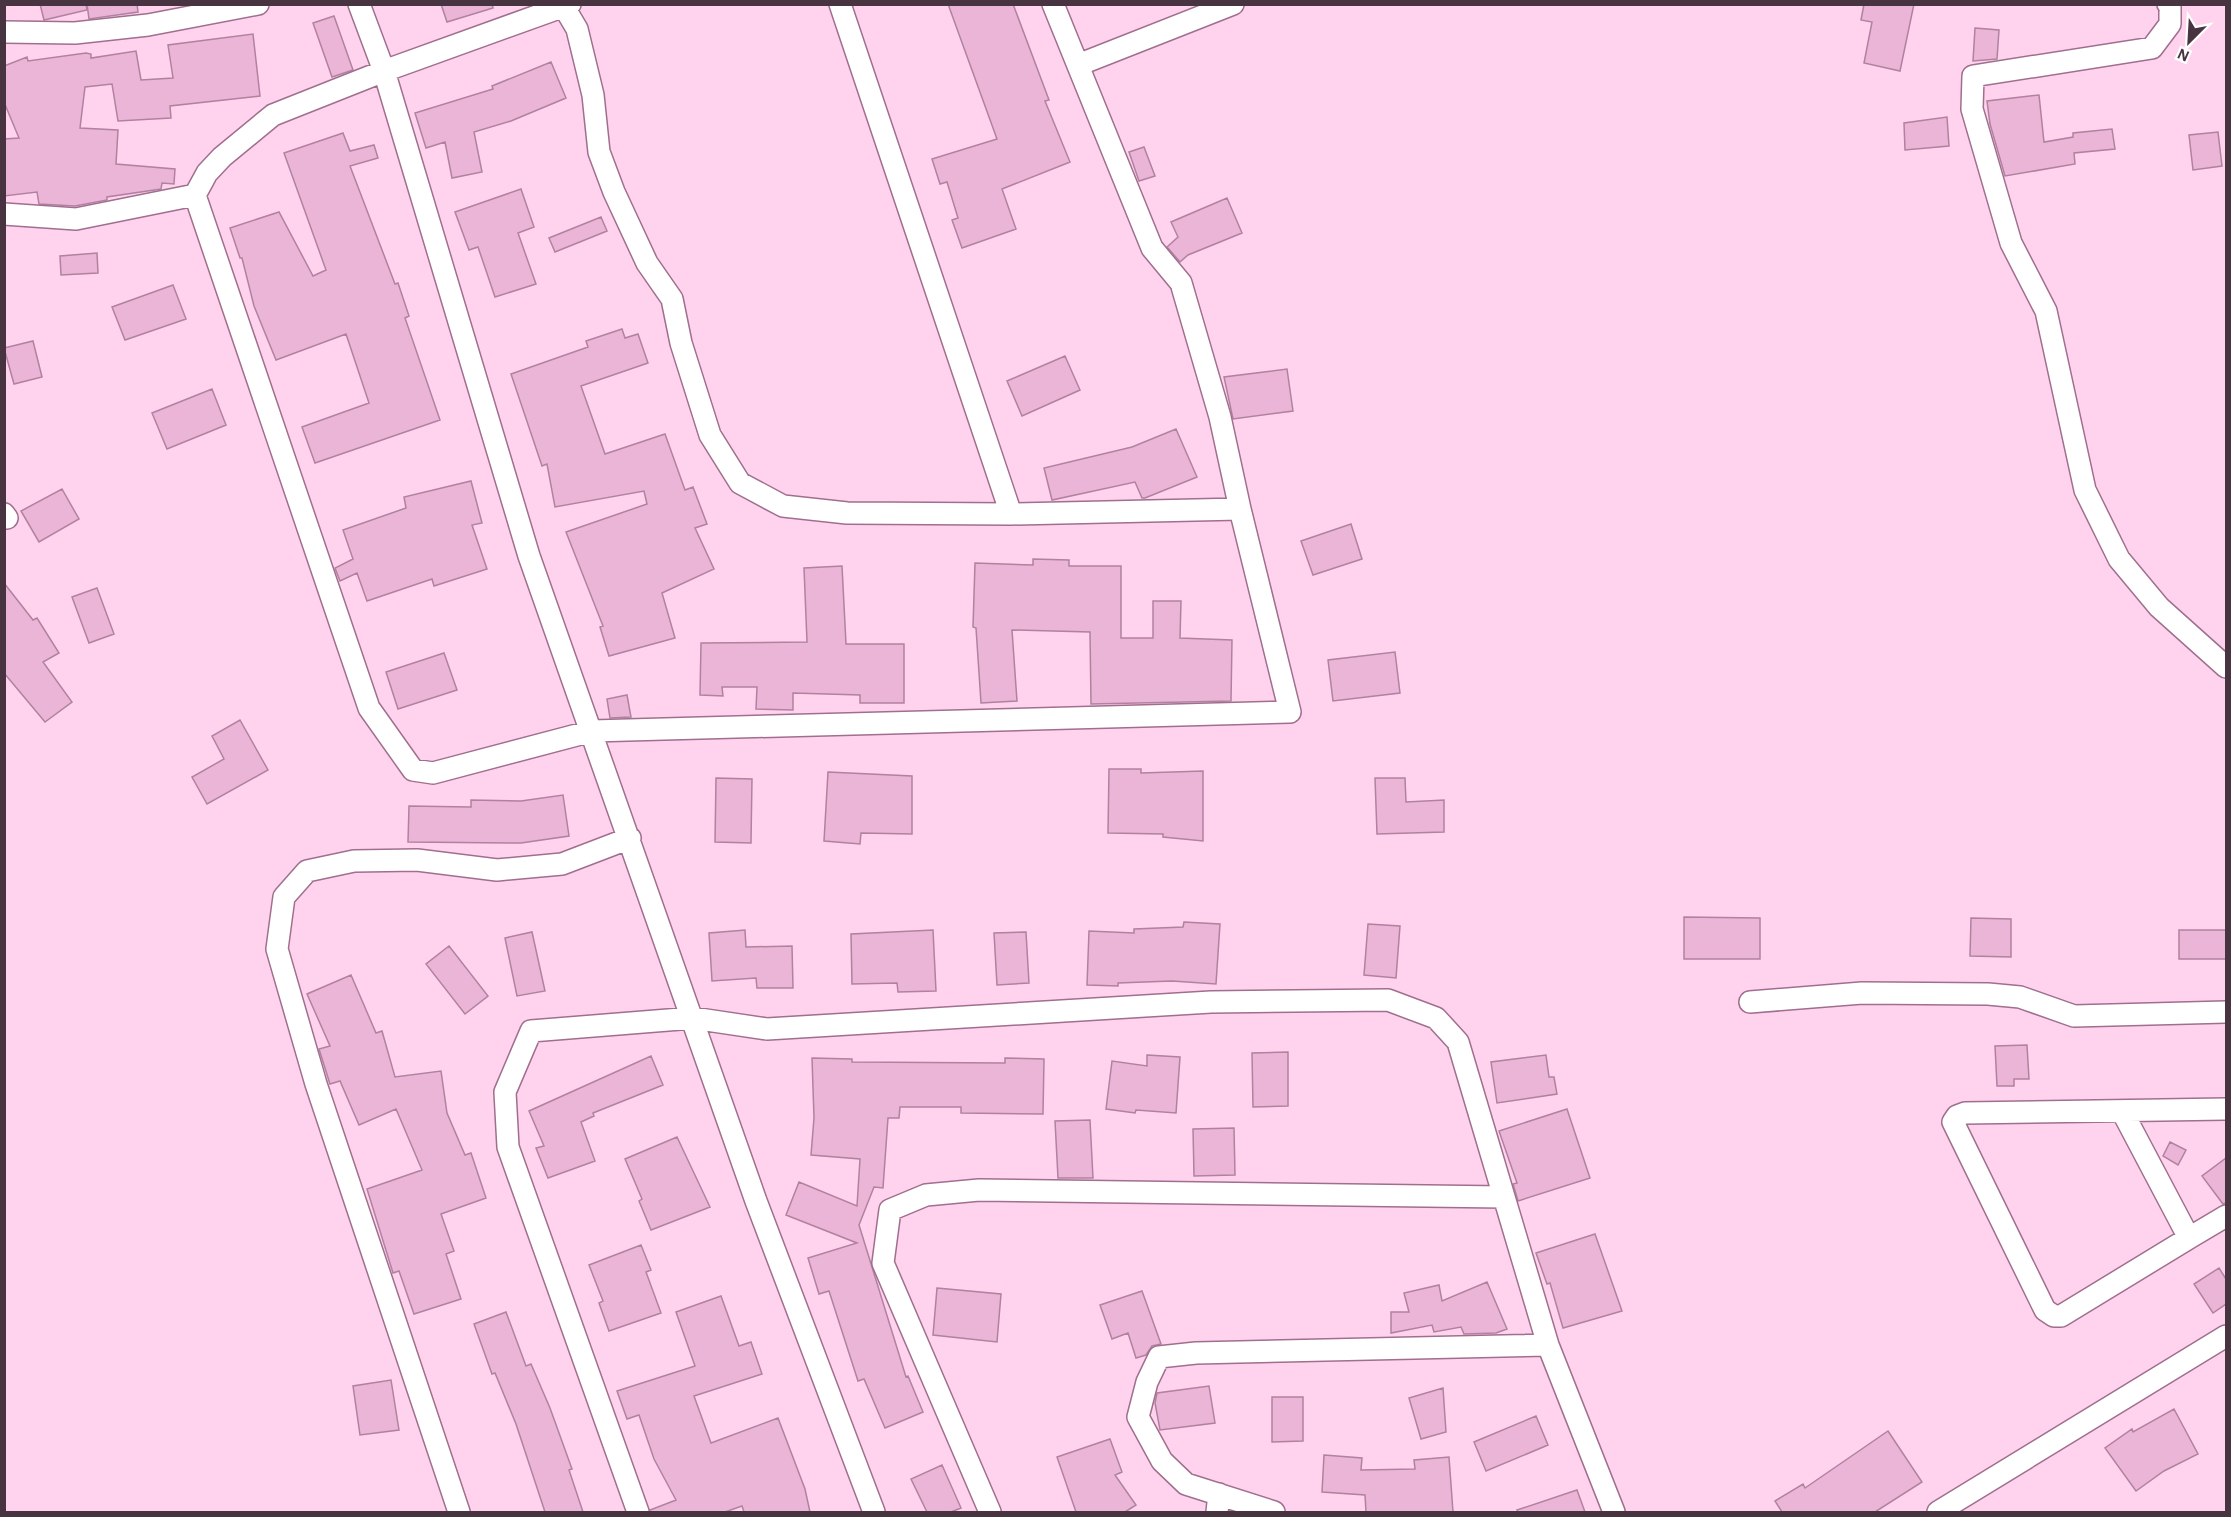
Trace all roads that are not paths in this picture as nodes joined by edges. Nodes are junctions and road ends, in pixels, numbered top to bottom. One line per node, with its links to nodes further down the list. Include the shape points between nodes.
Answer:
1 (258, 4): 8 (street, via 148,25 75,33)
2 (359, 4): 10 (street)
3 (840, 4): 14 (street)
4 (1053, 4): 9 (street)
5 (1233, 4): 9 (street)
6 (2168, 4): 15 (street, via 2170,24 2152,48 1973,76 1972,109 2011,243 2046,311 2085,490 2119,559 2159,607)
7 (567, 6): 10 (street); 14 (street, via 577,29 593,95 599,152 647,263 672,299 681,343 710,435 740,483 783,506 847,513)
8 (4, 32)
9 (1078, 65): 13 (street, via 1152,248 1181,283 1220,417)
10 (384, 70): 11 (street, via 273,115 222,157); 16 (street, via 530,556)
11 (195, 195): 12 (street, via 75,219); 16 (street, via 369,708 413,770 433,773)
12 (4, 214)
13 (1240, 508): 14 (street); 16 (street, via 1290,712)
14 (1011, 514)
15 (2226, 666)
16 (592, 731): 17 (street)
17 (630, 838): 20 (street); 29 (street, via 562,864 497,870 417,860 354,861 307,871 284,897 277,949 316,1084)
18 (1749, 1002): 19 (street, via 1862,993 1988,994 2020,998 2074,1016)
19 (2226, 1012)
20 (693, 1018): 23 (street, via 767,1029 1210,1002 1388,1000 1436,1018 1458,1042); 30 (street, via 531,1031 504,1092 508,1147); 31 (street, via 756,1201)
21 (2226, 1109): 22 (street)
22 (2122, 1111): 25 (street); 25 (street, via 1965,1113 1953,1122 2046,1310 2054,1316 2061,1316)
23 (1504, 1197): 27 (street); 32 (street, via 979,1190 926,1195 890,1210 883,1263)
24 (2226, 1216): 25 (street)
25 (2189, 1238)
26 (2226, 1336): 35 (street)
27 (1548, 1345): 28 (street, via 1159,1357 1147,1382 1138,1417 1162,1461 1186,1484); 34 (street)
28 (1218, 1503): 33 (street)
29 (459, 1512)
30 (638, 1512)
31 (874, 1512)
32 (990, 1512)
33 (1274, 1512)
34 (1614, 1512)
35 (1938, 1512)

